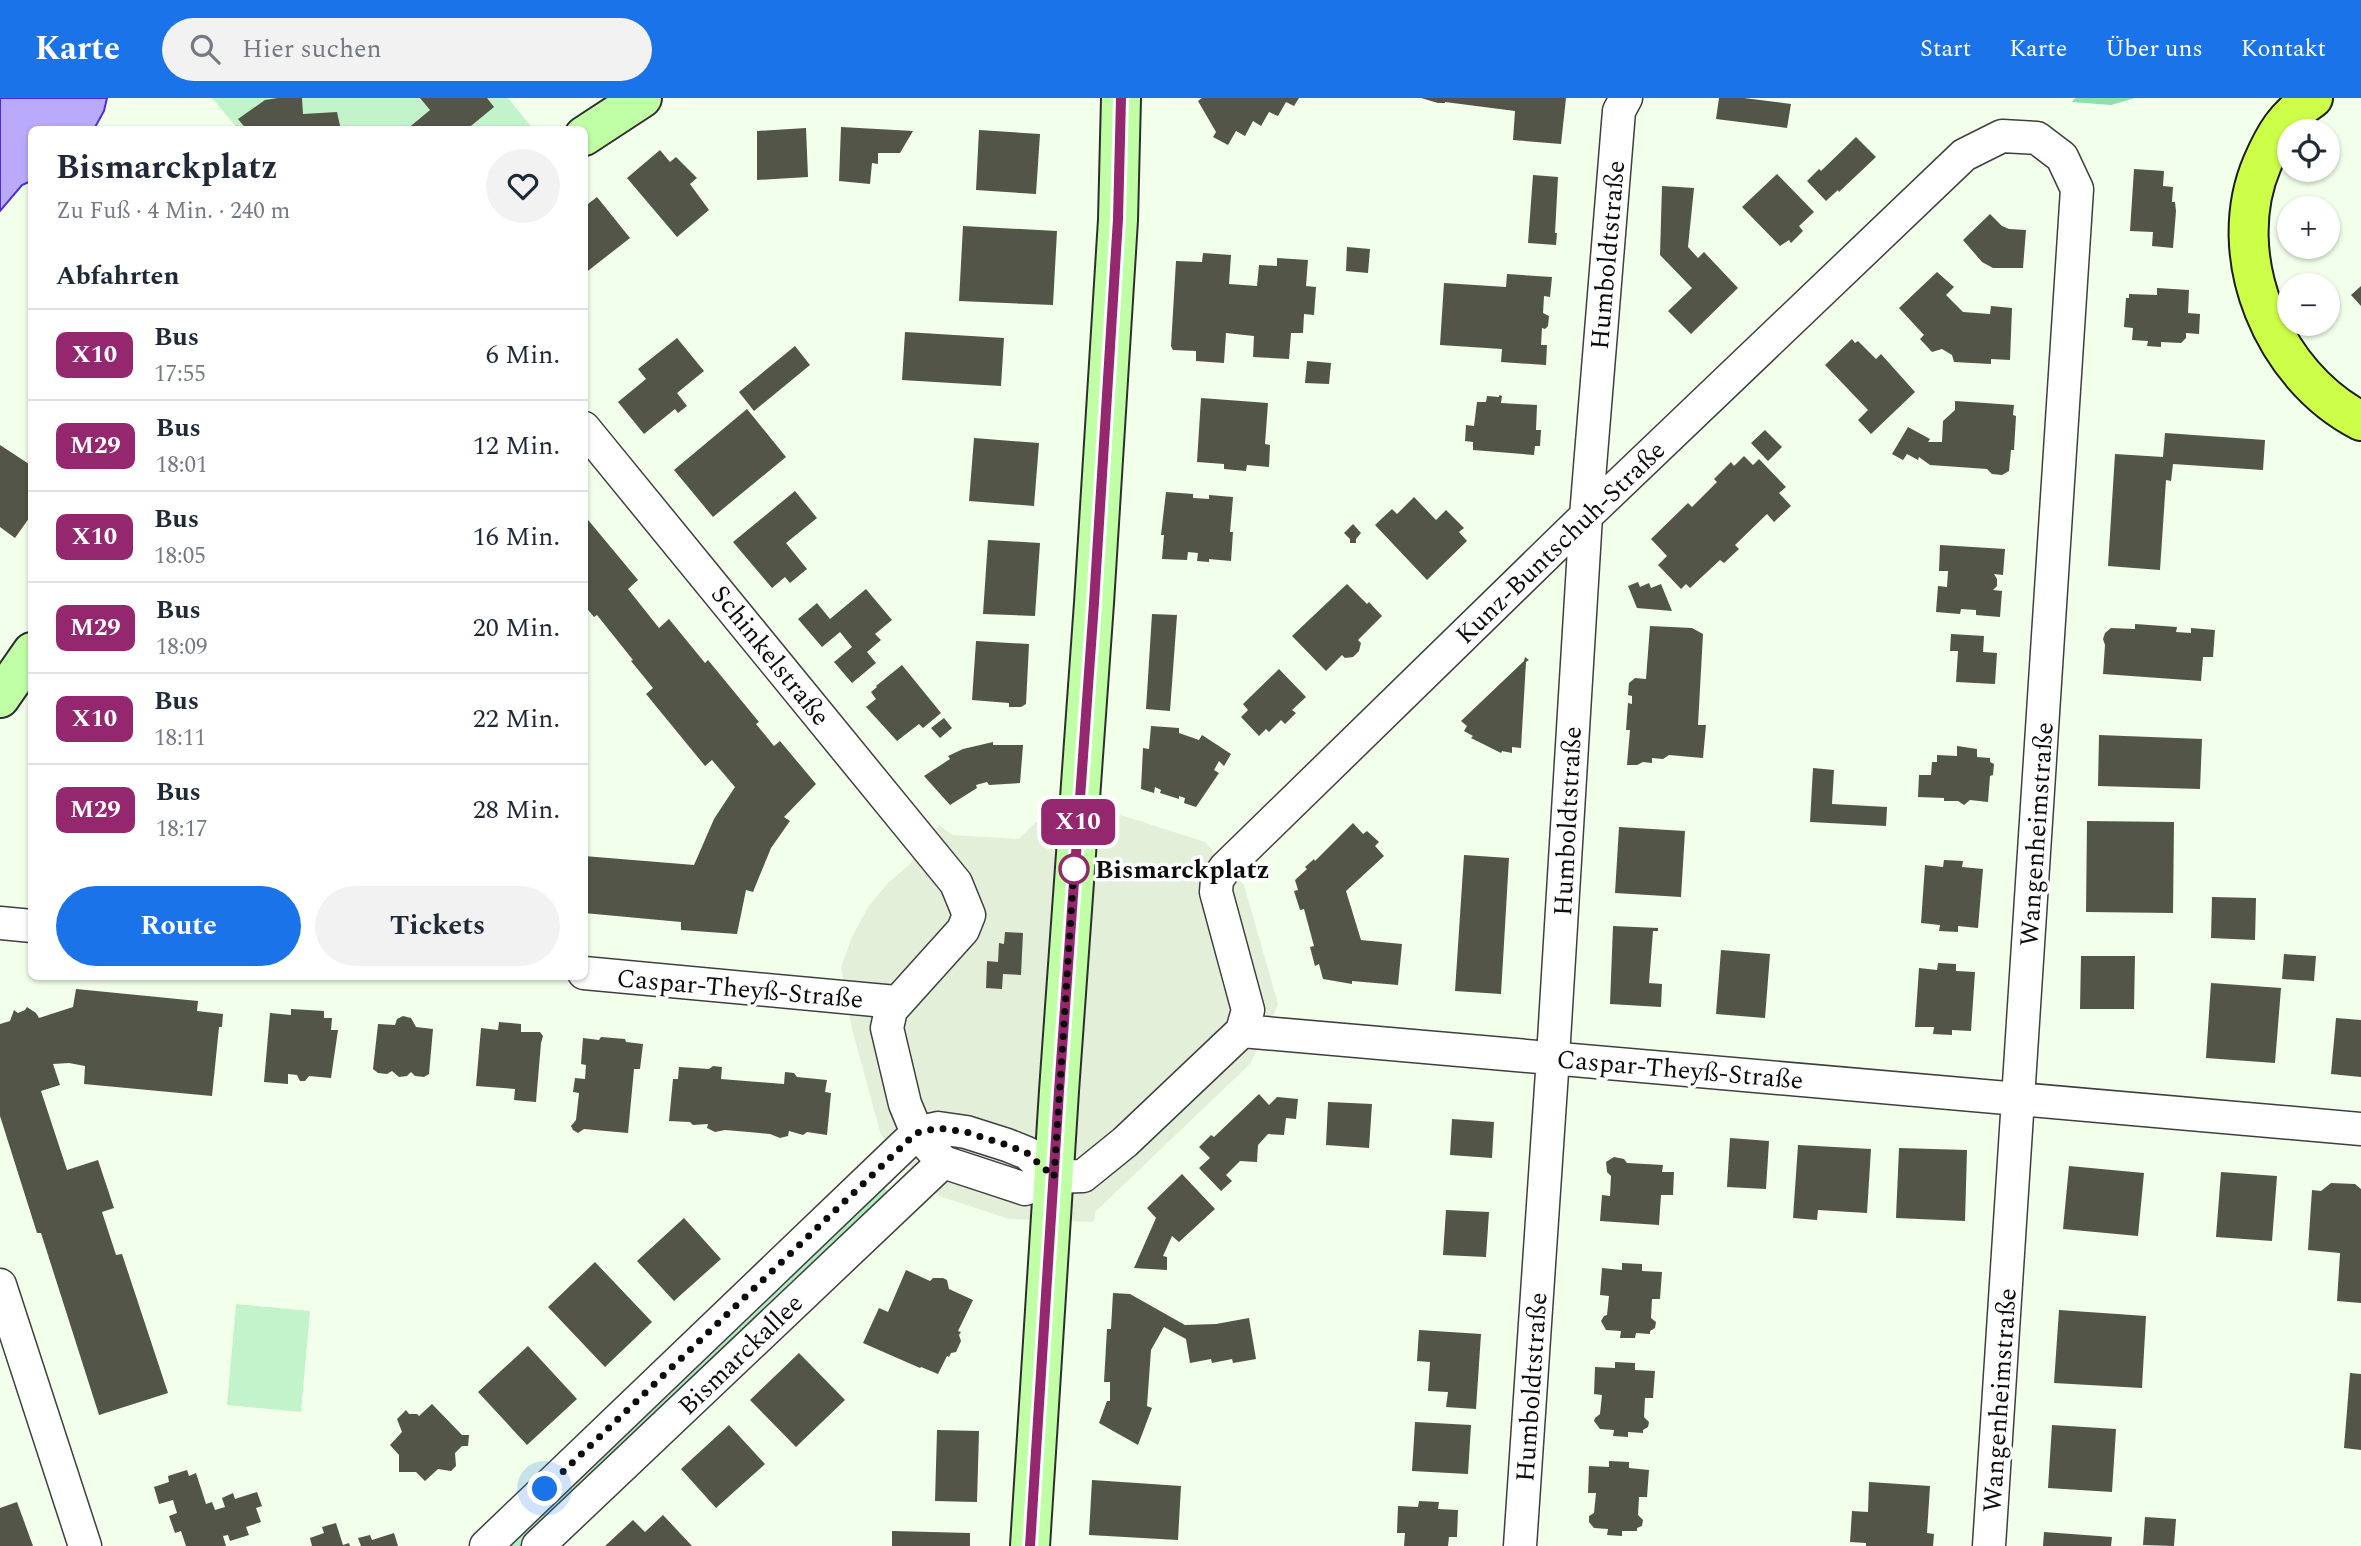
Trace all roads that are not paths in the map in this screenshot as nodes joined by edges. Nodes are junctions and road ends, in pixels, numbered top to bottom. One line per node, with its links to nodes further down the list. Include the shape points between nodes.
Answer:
1 (642, 98): 5 (main road)
2 (1121, 98): 22 (main road, via 1118,219)
3 (1626, 98): 9 (street, Humboldtstraße, via 1619,110)
4 (2313, 98): 7 (highway, via 2294,111 2278,131 2254,183 2247,221 2249,254 2262,307 2280,344 2315,387)
5 (588, 133)
6 (2037, 138): 9 (street, Kunz-Buntschuh-Straße, via 2001,136 1964,155); 18 (street, Wangenheimstraße, via 2062,157 2077,189)
7 (2361, 421)
8 (588, 433): 15 (street, Schinkelstraße, via 956,883 969,915 963,930)
9 (1586, 516): 16 (street, Kunz-Buntschuh-Straße, via 1220,874 1216,892 1248,1010); 17 (street, Humboldtstraße)
10 (28, 658): 11 (main road)
11 (0, 698)
12 (0, 923): 13 (street)
13 (28, 926)
14 (588, 973): 15 (street, Caspar-Theyß-Straße)
15 (896, 1002): 20 (street, via 887,1028)
16 (1242, 1031): 17 (street, Caspar-Theyß-Straße); 22 (street, via 1083,1176)
17 (1553, 1057): 18 (street, Caspar-Theyß-Straße); 28 (street, Humboldtstraße)
18 (2019, 1099): 19 (street, Caspar-Theyß-Straße); 29 (street, Wangenheimstraße)
19 (2361, 1129)
20 (916, 1133): 21 (street); 22 (street, via 938,1128 1007,1145 1027,1153); 25 (street, Bismarckallee)
21 (943, 1162): 22 (street, via 1025,1189); 26 (street, Bismarckallee)
22 (1054, 1177): 27 (main road)
23 (0, 1285): 24 (street)
24 (85, 1546)
25 (486, 1546)
26 (538, 1546)
27 (1030, 1546)
28 (1520, 1546)
29 (1989, 1546)

